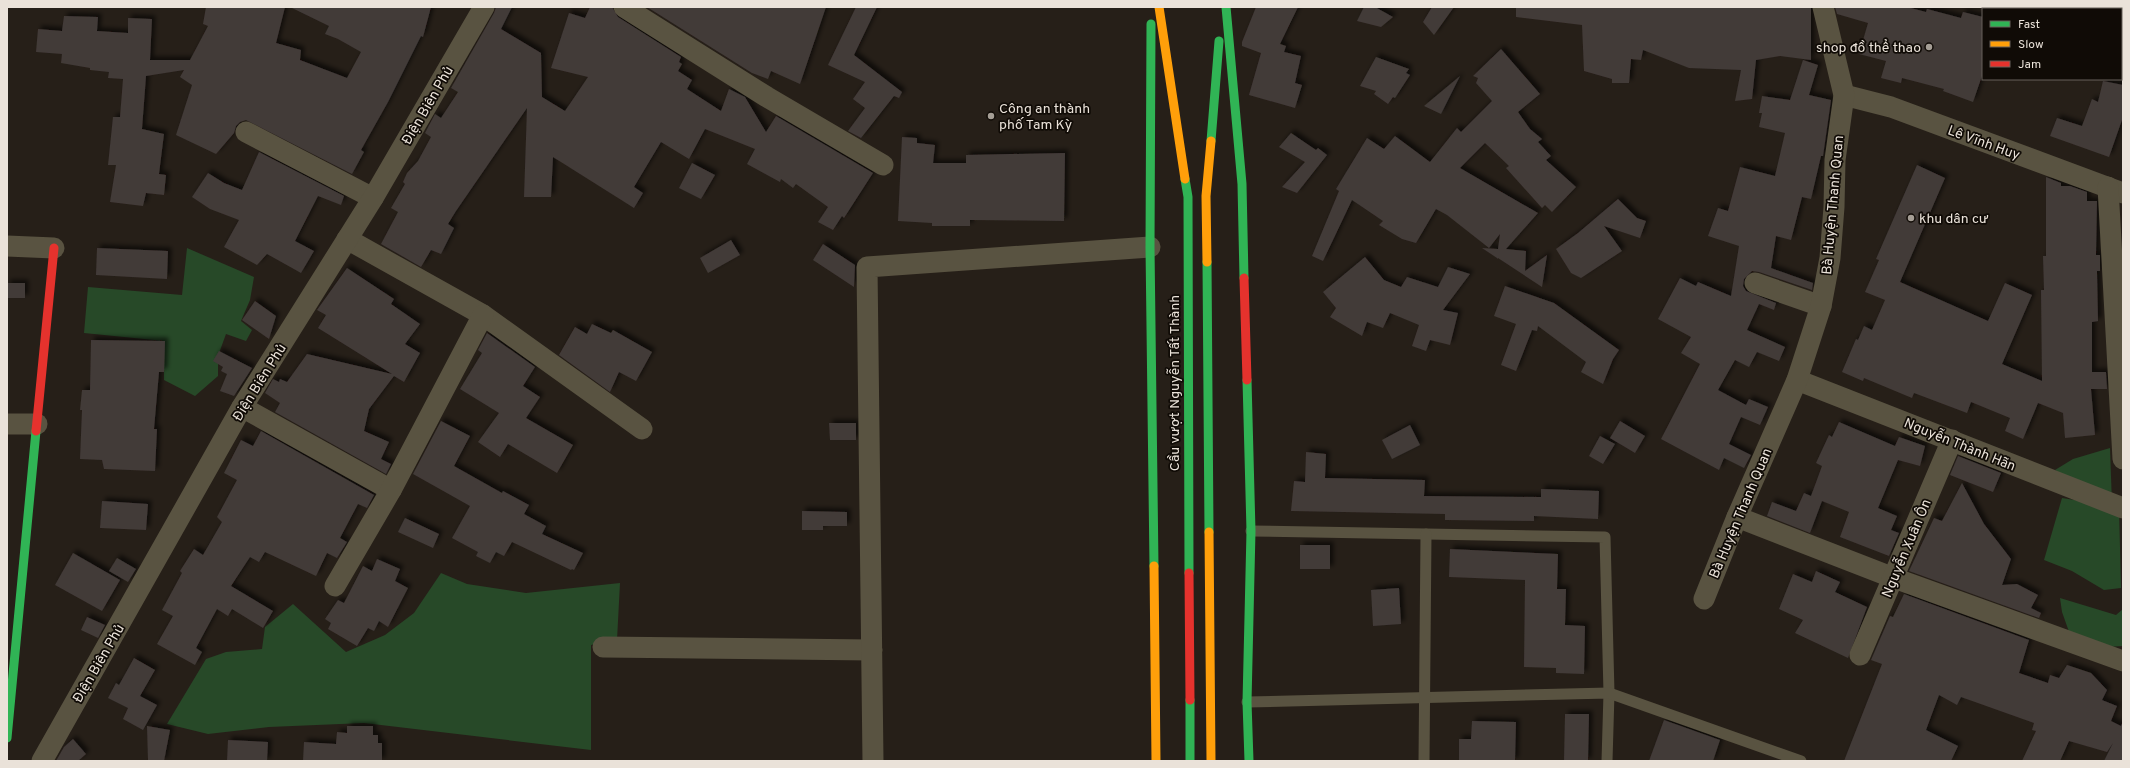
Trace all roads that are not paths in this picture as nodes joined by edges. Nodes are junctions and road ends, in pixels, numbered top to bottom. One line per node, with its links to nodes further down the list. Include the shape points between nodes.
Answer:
1 (484, 7): 12 (street, Điện Biên Phủ)
2 (624, 7): 10 (street, via 767,97)
3 (1151, 7): 15 (main road)
4 (1159, 7): 47 (main road, Cầu vượt Nguyễn Tất Thành, via 1188,197)
5 (1222, 7): 48 (main road, via 1206,196)
6 (1226, 7): 30 (main road, via 1242,184)
7 (1823, 7): 8 (street, Bà Huyện Thanh Quan)
8 (1844, 95): 11 (street, Lê Vĩnh Huy, via 1891,107); 18 (street, Bà Huyện Thanh Quan, via 1835,160 1830,258)
9 (246, 132): 12 (street)
10 (882, 165)
11 (2116, 190): 26 (street)
12 (373, 198): 13 (street, Điện Biên Phủ)
13 (347, 239): 19 (street); 21 (street, Điện Biên Phủ)
14 (7, 246): 16 (street)
15 (1150, 247): 37 (street, via 868,267); 46 (main road)
16 (54, 248): 23 (main road)
17 (1755, 284): 18 (street)
18 (1821, 306): 20 (street, Bà Huyện Thanh Quan, via 1808,340)
19 (483, 315): 24 (street); 27 (street)
20 (1798, 380): 25 (street, Nguyễn Thành Hãn); 29 (street, Bà Huyện Thanh Quan)
21 (242, 407): 27 (street); 44 (street, Điện Biên Phủ)
22 (7, 424): 23 (street)
23 (37, 424): 35 (main road)
24 (642, 428)
25 (1952, 440): 28 (street, Nguyễn Thành Hãn); 32 (street, Nguyễn Xuân Ôn)
26 (2123, 459)
27 (391, 490): 33 (street)
28 (2123, 508)
29 (1737, 518): 32 (street); 34 (street, Bà Huyện Thanh Quan)
30 (1252, 531): 31 (lane); 42 (main road)
31 (1426, 534): 40 (lane, via 1605,537); 41 (lane)
32 (1894, 578): 38 (street, Nguyễn Xuân Ôn); 39 (street)
33 (335, 586)
34 (1704, 599)
35 (12, 623): 43 (main road)
36 (604, 647): 37 (street)
37 (872, 650): 45 (street)
38 (1860, 656)
39 (2123, 661)
40 (1609, 693): 41 (lane); 51 (lane); 52 (lane)
41 (1425, 698): 42 (lane); 50 (lane)
42 (1247, 702): 49 (main road)
43 (7, 738)
44 (42, 761)
45 (873, 761)
46 (1156, 761)
47 (1190, 761)
48 (1211, 761)
49 (1249, 761)
50 (1424, 761)
51 (1607, 761)
52 (1800, 761)

